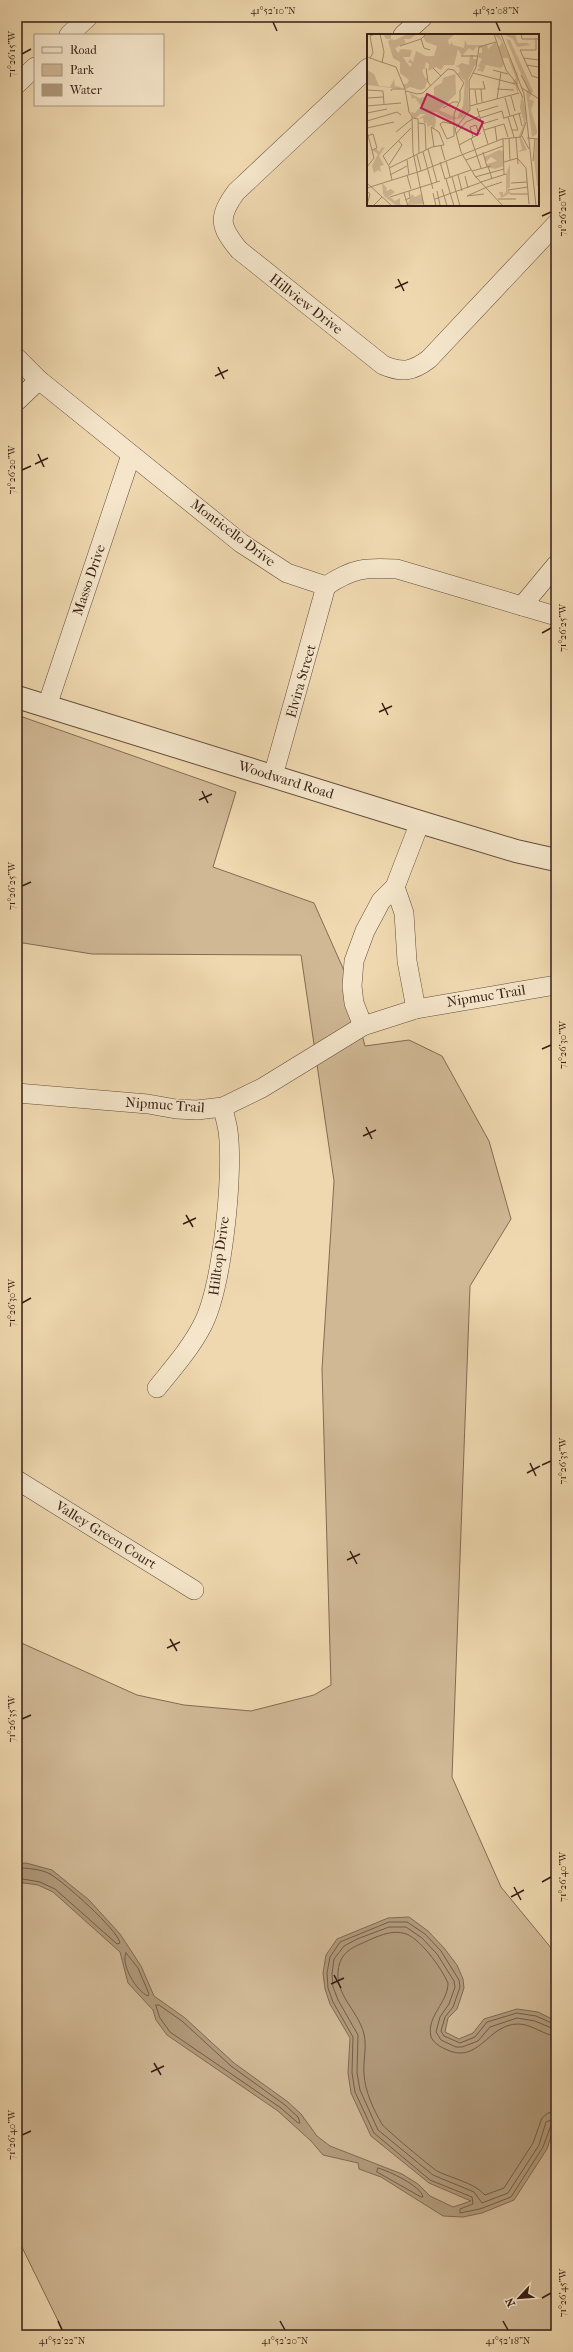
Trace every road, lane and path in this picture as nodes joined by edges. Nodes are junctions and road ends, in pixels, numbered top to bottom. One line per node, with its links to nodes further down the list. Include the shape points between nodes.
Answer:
1 (88, 17): 3 (street)
2 (423, 17): 4 (street)
3 (70, 34)
4 (404, 34)
5 (34, 68): 7 (street)
6 (367, 69): 8 (street, Hillview Drive, via 236,192 226,206 222,224 227,236 239,250 383,365 396,371 409,372 429,360)
7 (17, 84)
8 (556, 224)
9 (17, 358): 10 (street, Monticello Drive)
10 (39, 380): 11 (street); 12 (street, Monticello Drive)
11 (17, 401)
12 (131, 455): 14 (street, Monticello Drive, via 241,542 287,573); 18 (street, Masso Drive)
13 (556, 565): 15 (street)
14 (326, 586): 15 (street, via 356,569 397,568); 19 (street, Elvira Street)
15 (522, 606): 16 (street)
16 (556, 616)
17 (17, 697): 18 (street, Woodward Road)
18 (47, 706): 19 (street, Woodward Road)
19 (273, 776): 20 (street, Woodward Road)
20 (420, 822): 21 (street, Woodward Road, via 516,851); 22 (street)
21 (556, 860)
22 (395, 887): 24 (street, via 404,913 407,961); 25 (street, via 380,901 354,961 354,1003)
23 (556, 985): 24 (street, Nipmuc Trail)
24 (416, 1009): 25 (street, Nipmuc Trail)
25 (363, 1026): 27 (street, Nipmuc Trail, via 262,1088)
26 (17, 1094): 27 (street, Nipmuc Trail, via 148,1104 176,1109)
27 (223, 1107): 28 (street, Hilltop Drive, via 228,1132 228,1178 226,1216 213,1301 203,1326)
28 (158, 1388)
29 (17, 1480): 30 (street, Valley Green Court)
30 (194, 1590)

